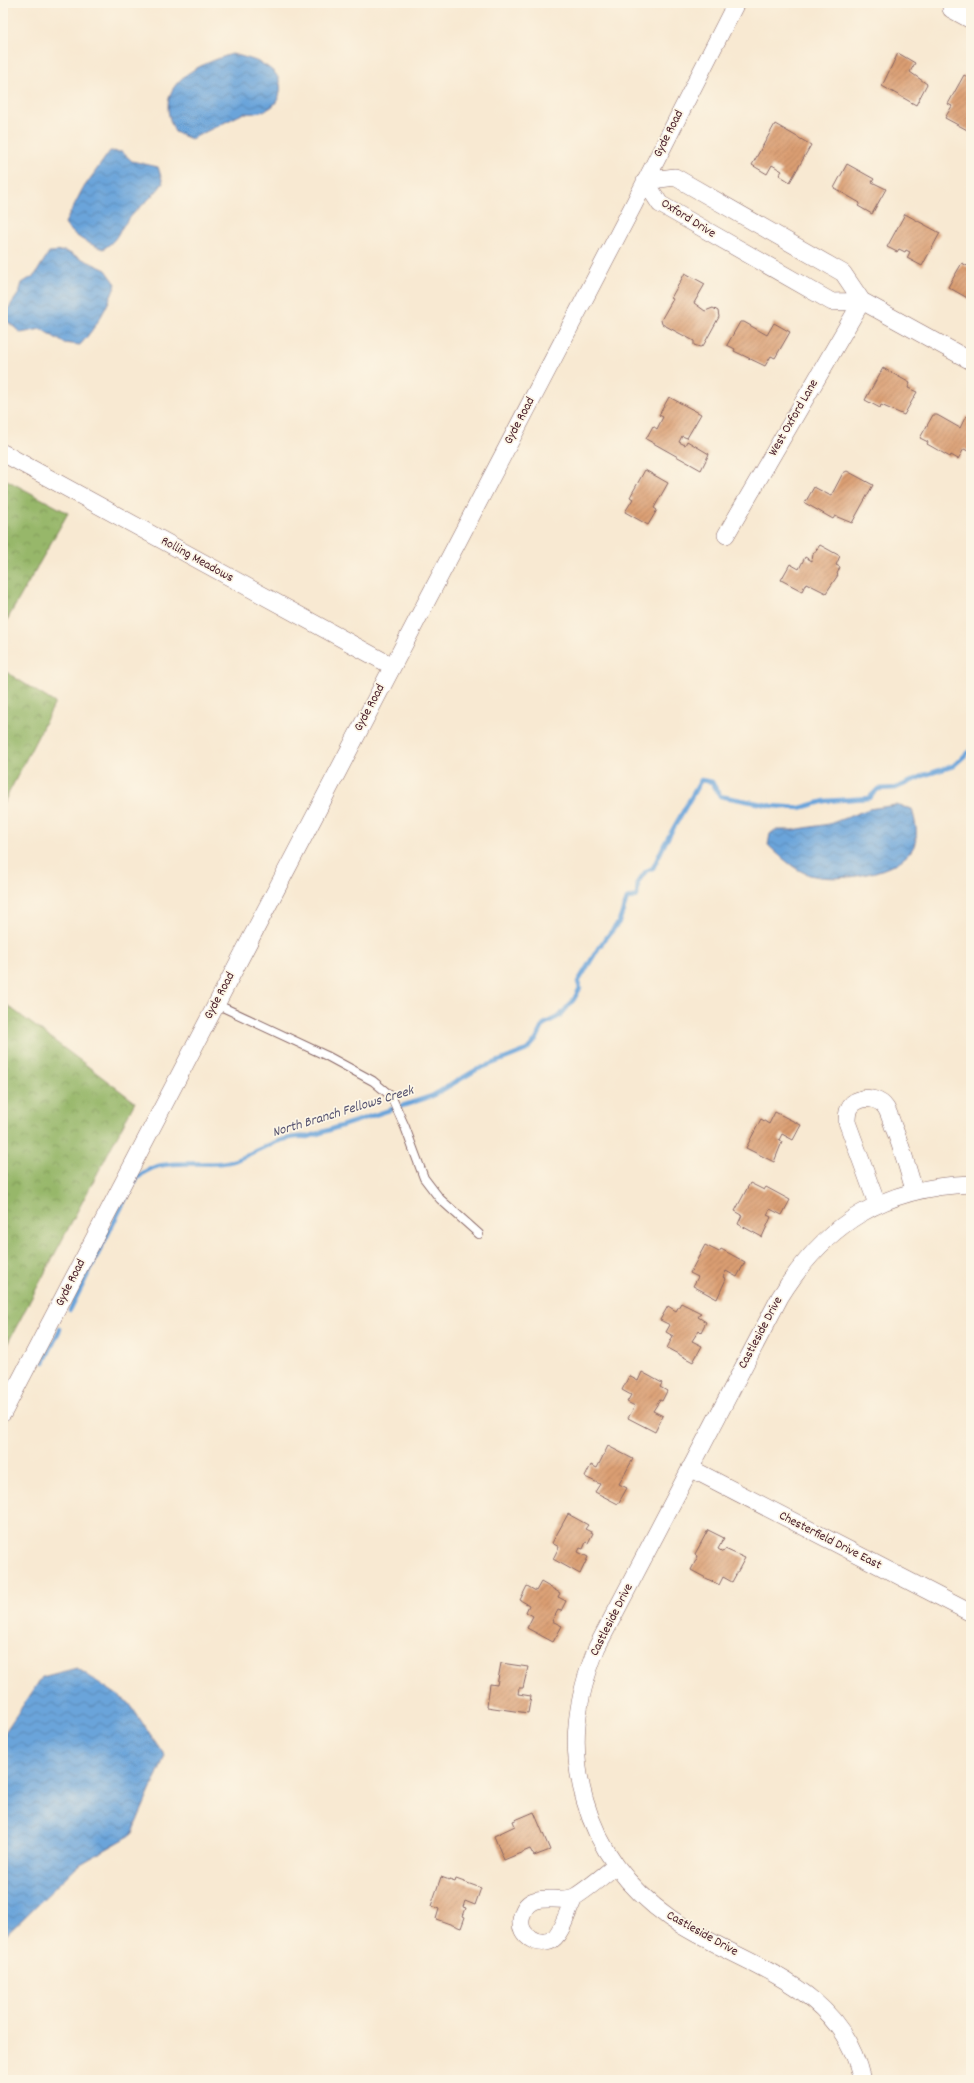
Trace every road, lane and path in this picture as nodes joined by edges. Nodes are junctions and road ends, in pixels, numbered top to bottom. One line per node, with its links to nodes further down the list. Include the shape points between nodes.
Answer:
1 (736, 3): 4 (street, Gyde Road)
2 (952, 9): 3 (street)
3 (971, 20)
4 (645, 181): 5 (street, Oxford Drive, via 660,204 832,302); 5 (street, Oxford Drive, via 675,177 844,273); 9 (street, Gyde Road)
5 (862, 301): 6 (street, Oxford Drive); 8 (street, West Oxford Lane)
6 (971, 361)
7 (3, 453): 9 (street, Rolling Meadows)
8 (726, 535)
9 (392, 666): 10 (street, Gyde Road)
10 (216, 1004): 14 (lane, via 327,1056 373,1081 391,1096 424,1178 440,1199); 15 (street, Gyde Road)
11 (971, 1184): 12 (street, Castleside Drive)
12 (914, 1190): 13 (street, Castleside Drive); 13 (street, via 900,1142 886,1108 869,1098 859,1099 852,1103 847,1112 846,1122)
13 (878, 1204): 16 (street, Castleside Drive, via 833,1233 794,1275 780,1296)
14 (479, 1234)
15 (3, 1413)
16 (690, 1468): 17 (street, Chesterfield Drive East); 18 (street, Castleside Drive, via 597,1647 579,1701 576,1748 582,1791 597,1834)
17 (971, 1613)
18 (615, 1866): 19 (street); 20 (street, Castleside Drive, via 642,1895 672,1919 776,1974 806,1993 828,2014 847,2041 860,2069)
19 (575, 1897)
20 (862, 2080)

